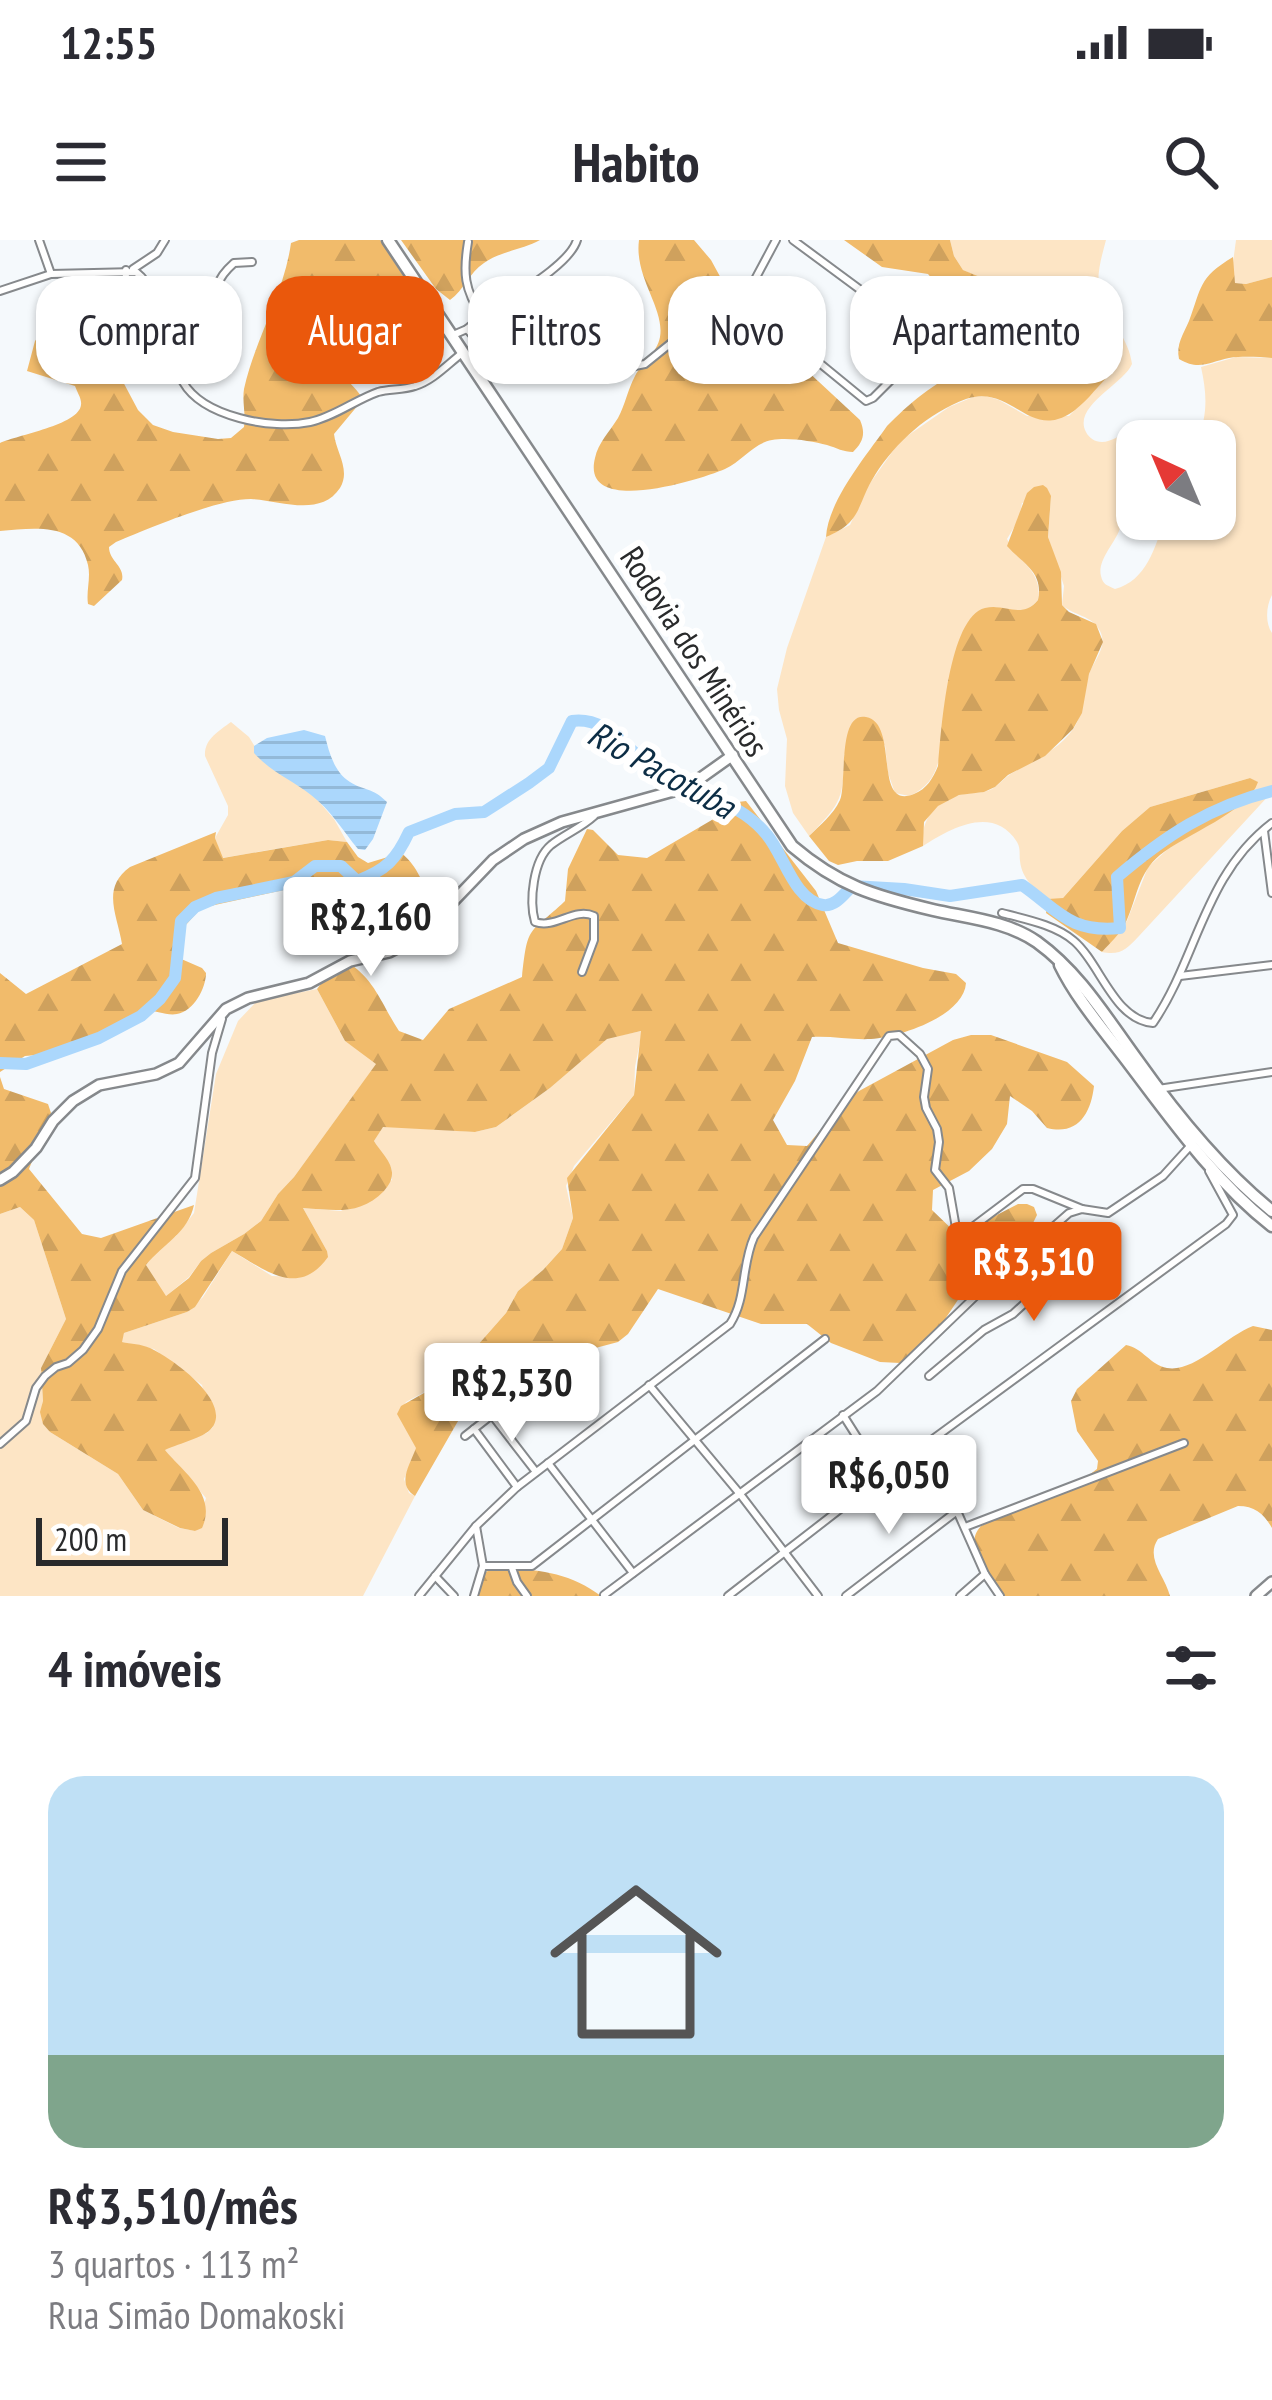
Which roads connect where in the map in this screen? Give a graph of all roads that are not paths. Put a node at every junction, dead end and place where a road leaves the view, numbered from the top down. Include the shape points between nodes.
1 (39, 240) edge
2 (165, 240) edge
3 (388, 240) edge
4 (577, 240) edge
5 (776, 240) edge
6 (794, 240) edge
7 (468, 242) edge
8 (252, 262) dead end
9 (128, 271) junction
10 (51, 274) junction
11 (128, 276) edge
12 (140, 276) edge
13 (222, 276) edge
14 (543, 276) edge
15 (757, 276) edge
16 (850, 282) edge
17 (468, 290) edge
18 (0, 291) edge
19 (467, 329) joint
20 (453, 335) junction
21 (668, 346) edge
22 (464, 352) junction
23 (826, 368) edge
24 (183, 384) edge
25 (887, 384) edge
26 (733, 755) junction
27 (596, 813) junction
28 (1272, 823) edge
29 (1264, 829) junction
30 (1272, 892) edge
31 (1001, 914) dead end
32 (1059, 962) junction
33 (1272, 965) edge
34 (582, 972) dead end
35 (1180, 976) junction
36 (226, 1009) junction
37 (1272, 1072) edge
38 (1158, 1089) junction
39 (1192, 1144) junction
40 (1203, 1157) junction
41 (0, 1180) edge
42 (1082, 1209) junction
43 (1272, 1211) edge
44 (1272, 1226) edge
45 (1028, 1249) junction
46 (825, 1339) dead end
47 (929, 1376) dead end
48 (649, 1385) junction
49 (475, 1393) dead end
50 (515, 1402) dead end
51 (493, 1414) junction
52 (843, 1415) junction
53 (474, 1429) junction
54 (465, 1436) dead end
55 (695, 1439) junction
56 (1184, 1442) dead end
57 (0, 1444) edge
58 (919, 1451) junction
59 (548, 1463) junction
60 (536, 1472) junction
61 (888, 1472) junction
62 (517, 1486) junction
63 (740, 1494) junction
64 (957, 1511) junction
65 (590, 1520) junction
66 (476, 1526) junction
67 (965, 1527) junction
68 (784, 1553) junction
69 (483, 1566) junction
70 (512, 1566) junction
71 (633, 1573) junction
72 (985, 1574) junction
73 (435, 1576) junction
74 (1272, 1582) edge
75 (604, 1595) edge
76 (419, 1596) edge
77 (454, 1596) edge
78 (474, 1596) edge
79 (527, 1596) edge
80 (728, 1596) edge
81 (818, 1596) edge
82 (846, 1596) edge
83 (960, 1596) edge
84 (1000, 1596) edge
85 (1256, 1596) edge

1 - 10 street
2 - 9 street
3 - 20 main road, Rodovia dos Minérios
4 - 14 street
5 - 15 street
6 - 16 street
7 - 17 street
8 - 13 street via 234,263
9 - 10 street
9 - 11 street
9 - 12 street
10 - 18 street
19 - 20 street
19 - 21 street via 513,367 615,370 645,364
20 - 22 main road, Rodovia dos Minérios
22 - 24 street via 421,385 381,391 313,422 251,421 201,404
22 - 26 main road, Rodovia dos Minérios
23 - 25 street via 866,401
26 - 27 street via 688,787
26 - 32 main road, Rodovia dos Minérios via 792,846 820,870 876,896 1016,931
27 - 34 street via 544,852 532,912 539,925 580,912 594,916
27 - 36 street via 524,839 493,860 414,939
28 - 29 street
29 - 30 street
29 - 35 street via 1206,908
31 - 35 street via 1075,941 1147,1024
32 - 38 main road, Rodovia dos Minérios
32 - 39 main road, Rodovia dos Minérios
33 - 35 street
36 - 41 street via 179,1063 99,1085 73,1101
36 - 57 street via 195,1178 122,1270 83,1350 45,1376 26,1421
37 - 38 street
38 - 43 main road, Rodovia dos Minérios via 1237,1183
39 - 40 main road, Rodovia dos Minérios
39 - 42 street via 1163,1176 1108,1214
40 - 44 main road, Rodovia dos Minérios
40 - 58 street via 1233,1215 1226,1224
42 - 45 street
42 - 48 street via 1023,1190 960,1233 949,1188 935,1170 928,1069 899,1035 889,1036 754,1237 730,1324
45 - 47 street via 1051,1279
45 - 52 street
46 - 55 street
48 - 55 street
48 - 59 street
49 - 51 street
50 - 51 street
51 - 53 street
51 - 60 street
52 - 61 street
52 - 63 street
53 - 54 street
53 - 62 street
55 - 63 street
55 - 65 street
56 - 67 street
58 - 61 street
58 - 64 street
59 - 60 street
59 - 65 street
60 - 62 street
61 - 68 street
62 - 66 street
63 - 68 street
63 - 71 street
64 - 67 street
64 - 82 street
65 - 70 street via 532,1566
65 - 71 street
66 - 69 street
66 - 73 street
67 - 72 street
68 - 80 street
68 - 81 street
69 - 70 street
69 - 78 street
70 - 79 street
71 - 75 street
72 - 83 street
72 - 84 street
73 - 76 street
73 - 77 street
74 - 85 street

